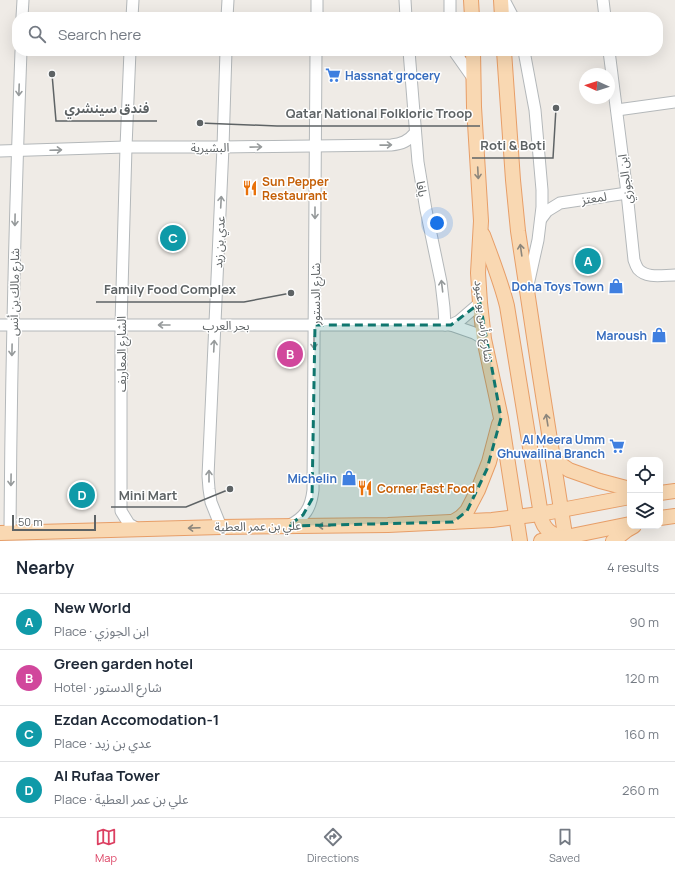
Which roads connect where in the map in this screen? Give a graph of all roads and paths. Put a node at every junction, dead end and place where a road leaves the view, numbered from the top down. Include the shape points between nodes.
1 (23, 0) edge
2 (133, 0) edge
3 (228, 0) edge
4 (317, 0) edge
5 (405, 0) edge
6 (450, 0) edge
7 (471, 0) edge
8 (501, 0) edge
9 (504, 0) edge
10 (603, 0) edge
11 (22, 12) edge
12 (132, 12) edge
13 (227, 12) edge
14 (316, 12) edge
15 (406, 12) edge
16 (450, 12) edge
17 (472, 12) edge
18 (502, 12) edge
19 (510, 12) edge
20 (604, 12) edge
21 (21, 56) edge
22 (130, 56) edge
23 (226, 56) edge
24 (316, 56) edge
25 (409, 56) edge
26 (458, 56) edge
27 (473, 56) edge
28 (504, 56) edge
29 (525, 56) edge
30 (610, 56) edge
31 (473, 78) junction
32 (675, 102) edge
33 (617, 110) junction
34 (415, 133) junction
35 (316, 146) junction
36 (126, 147) junction
37 (223, 147) junction
38 (0, 151) edge
39 (17, 151) junction
40 (542, 190) junction
41 (627, 193) junction
42 (560, 203) junction
43 (540, 218) junction
44 (481, 231) junction
45 (675, 275) edge
46 (527, 292) junction
47 (480, 303) junction
48 (0, 325) edge
49 (13, 325) junction
50 (121, 325) junction
51 (216, 325) junction
52 (315, 325) junction
53 (448, 325) junction
54 (484, 339) junction
55 (501, 418) junction
56 (553, 458) junction
57 (627, 488) edge
58 (675, 492) edge
59 (663, 493) edge
60 (627, 498) edge
61 (561, 510) junction
62 (540, 514) junction
63 (675, 516) edge
64 (516, 517) junction
65 (663, 518) edge
66 (453, 522) junction
67 (627, 525) edge
68 (288, 526) junction
69 (221, 527) junction
70 (138, 529) junction
71 (629, 529) edge
72 (8, 536) edge
73 (566, 539) edge
74 (520, 541) edge
75 (543, 541) edge
76 (613, 541) edge

1 - 11 street
2 - 12 street
3 - 13 street
4 - 14 street
5 - 15 street
6 - 16 street
7 - 17 main road
8 - 18 main road
9 - 19 street
10 - 20 street
21 -> 39 street, شارع مالك بن أنس
22 - 36 street, الشارع المعاريف
23 - 37 street, عدي بن زيد
24 - 35 street, شارع الدستور
25 - 34 street, يافا
26 - 31 street
27 - 31 main road, شارع رأس بو عبود
46 -> 28 main road via 513,180
29 - 40 street via 535,110
30 - 33 street, ابن الجوزي
31 -> 44 main road, شارع رأس بو عبود
32 - 33 street
33 - 41 street, ابن الجوزي
35 -> 34 street, البشيرية via 398,145 411,139
53 -> 34 street, يافا via 423,195
37 -> 35 street, البشيرية
35 -> 52 street, شارع الدستور
36 - 37 street, البشيرية
39 -> 36 street, البشيرية
36 - 50 street, الشارع المعاريف
51 -> 37 street, عدي بن زيد
38 - 39 street, البشيرية
39 -> 49 street, شارع مالك بن أنس
40 - 42 street
40 - 43 street
41 - 42 street, لمعتز
41 - 45 street, ابن الجوزي via 634,260 638,268 652,276
42 - 43 street, لمعتز
43 - 46 street
44 - 47 main road, شارع رأس بو عبود via 478,273
44 - 62 main road via 499,278 506,306
56 -> 46 main road
47 - 53 street via 459,321
47 - 54 main road, شارع رأس بو عبود
48 - 49 street, بحر العرب
49 - 50 street, بحر العرب
49 -> 72 street, شارع مالك بن أنس
51 -> 50 street, بحر العرب
50 - 70 street, الشارع المعاريف via 121,511 129,524
51 - 52 street, بحر العرب
69 -> 51 street, عدي بن زيد via 211,502 208,476
52 - 53 street, بحر العرب
52 -> 68 street, شارع الدستور via 314,490 304,516
53 - 54 street, بحر العرب
54 - 55 main road, شارع رأس بو عبود
55 - 64 main road, شارع رأس بو عبود
55 - 66 main road via 478,490 467,511
56 - 57 main road via 569,470
56 - 61 main road
58 - 59 main road
60 - 61 main road, علي بن عمر العطية
61 - 62 main road, علي بن عمر العطية
61 - 73 main road
62 - 64 main road, علي بن عمر العطية
62 - 73 main road via 546,529
63 - 65 main road
64 - 66 main road, علي بن عمر العطية
64 - 74 main road, شارع رأس بو عبود
64 - 75 main road via 534,523 540,529
66 -> 68 main road, علي بن عمر العطية
67 - 73 main road
68 - 69 main road, علي بن عمر العطية
69 -> 70 main road, علي بن عمر العطية
70 - 72 main road, علي بن عمر العطية via 45,532
71 - 76 main road
73 - 75 main road

